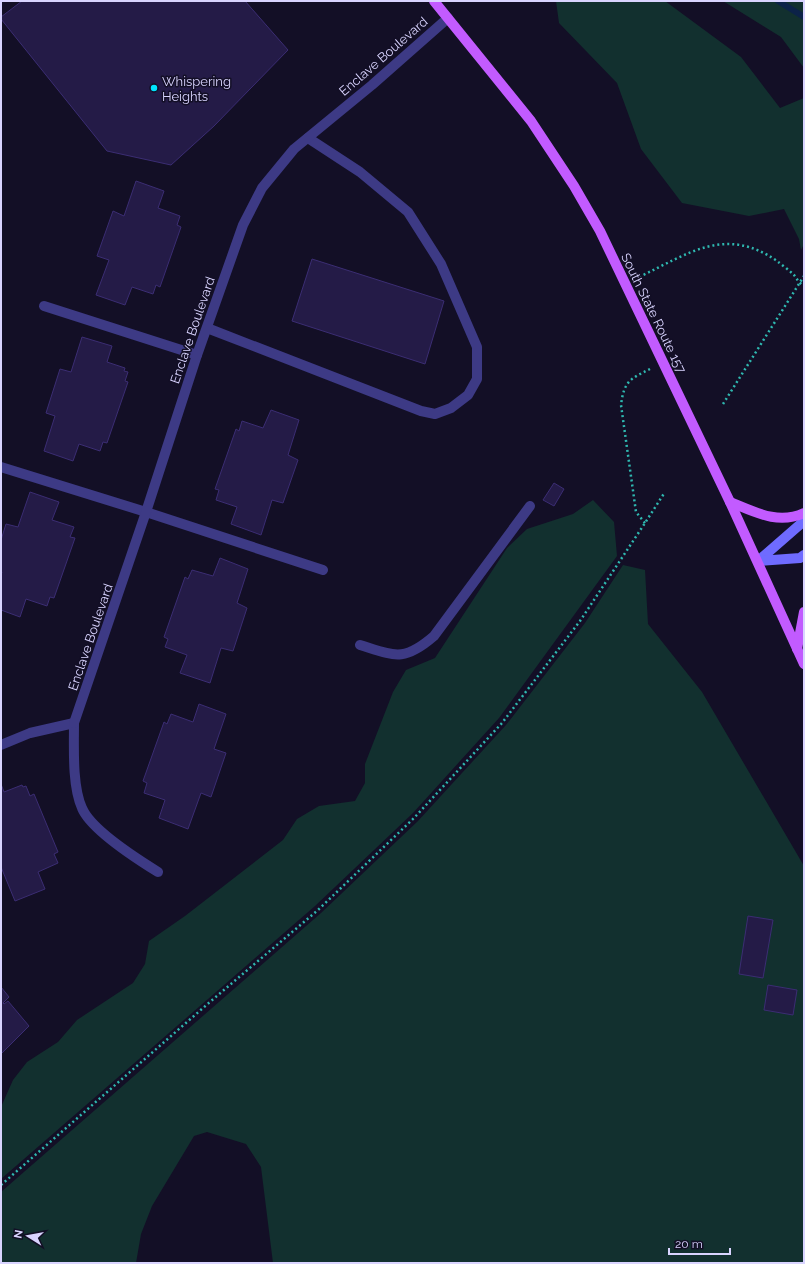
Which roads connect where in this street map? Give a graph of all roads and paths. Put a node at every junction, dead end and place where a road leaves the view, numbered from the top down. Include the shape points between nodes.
1 (434, 1) edge
2 (448, 18) junction
3 (308, 138) junction
4 (804, 276) edge
5 (626, 284) junction
6 (800, 284) junction
7 (804, 286) edge
8 (44, 306) dead end
9 (207, 328) junction
10 (197, 355) junction
11 (664, 362) junction
12 (723, 404) dead end
13 (1, 467) edge
14 (664, 492) dead end
15 (730, 502) junction
16 (530, 506) dead end
17 (146, 512) junction
18 (804, 513) edge
19 (804, 521) edge
20 (645, 523) junction
21 (804, 555) edge
22 (758, 562) junction
23 (323, 570) dead end
24 (804, 612) edge
25 (360, 645) dead end
26 (797, 650) junction
27 (804, 664) edge
28 (74, 723) junction
29 (1, 745) edge
30 (158, 872) dead end
31 (1, 1185) edge

1 - 2 main road, South State Route 157
2 - 3 street, Enclave Boulevard
2 - 5 main road, South State Route 157 via 536,127 600,231
3 - 9 street, Enclave Boulevard via 294,149 262,188 243,225
3 - 9 street via 360,172 408,212 441,264 477,347 477,379 468,395 451,408 435,414 421,411
4 - 6 path
5 - 6 path via 702,248 732,244 762,253 776,261 793,274
5 - 11 main road, South State Route 157
6 - 7 path
6 - 12 path
8 - 10 street
9 - 10 street, Enclave Boulevard
10 - 17 street, Enclave Boulevard
11 - 15 main road, South State Route 157
11 - 20 path via 631,379 625,386 620,405 636,512
13 - 17 street
14 - 20 path
15 - 18 main road via 760,515 784,519
15 - 22 main road, South State Route 157
16 - 25 street via 434,636 421,648 406,654 391,654
17 - 23 street
17 - 28 street, Enclave Boulevard
19 - 22 street
20 - 31 path via 580,621 502,723 414,818 318,910
21 - 22 street via 800,558
22 - 26 main road, South State Route 157
24 - 26 main road
26 - 27 main road, South State Route 157
28 - 29 street via 30,733
28 - 30 street, Enclave Boulevard via 74,766 82,808 90,821 132,856

